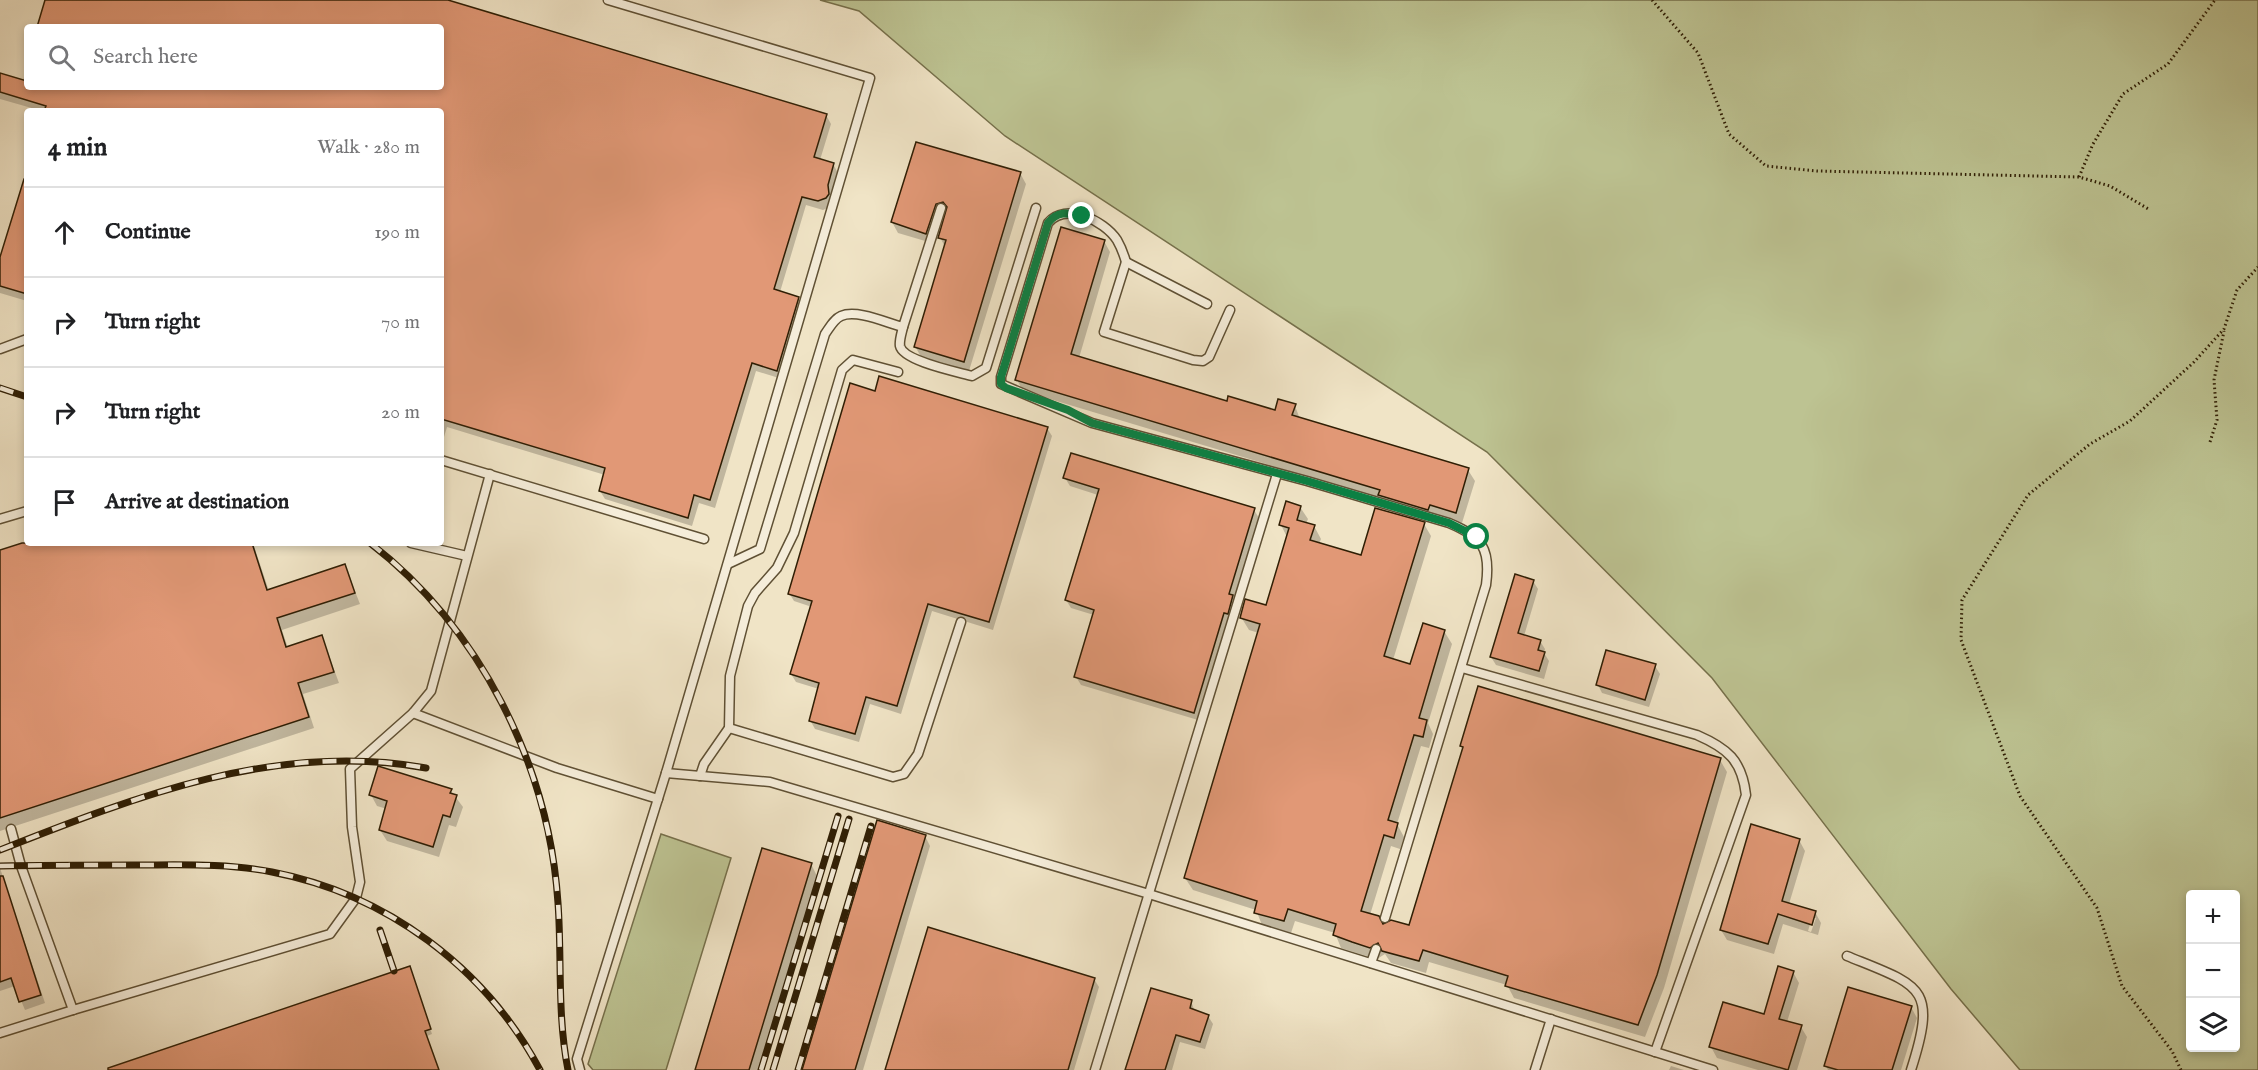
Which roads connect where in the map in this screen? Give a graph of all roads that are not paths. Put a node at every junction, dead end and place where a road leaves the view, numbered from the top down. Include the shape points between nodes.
1 (608, 0) edge
2 (941, 208) dead end
3 (1036, 208) dead end
4 (1126, 262) junction
5 (1207, 304) dead end
6 (1230, 310) dead end
7 (903, 327) junction
8 (24, 340) edge
9 (0, 349) edge
10 (898, 372) dead end
11 (444, 461) edge
12 (490, 474) junction
13 (1277, 474) junction
14 (24, 512) edge
15 (0, 519) edge
16 (704, 539) dead end
17 (424, 546) edge
18 (467, 556) junction
19 (728, 564) junction
20 (961, 622) dead end
21 (1462, 668) junction
22 (413, 713) junction
23 (729, 728) junction
24 (666, 773) junction
25 (700, 776) junction
26 (658, 799) junction
27 (11, 829) dead end
28 (1149, 894) junction
29 (1385, 918) dead end
30 (1376, 950) dead end
31 (1847, 956) dead end
32 (1371, 963) junction
33 (74, 1010) junction
34 (1551, 1018) junction
35 (0, 1033) edge
36 (1655, 1052) junction
37 (580, 1070) edge
38 (1095, 1070) edge
39 (1535, 1070) edge
40 (1713, 1070) edge
41 (1911, 1070) edge

1 - 19 lane via 870,78
2 - 7 lane
3 - 7 lane via 986,368 972,376 911,358 900,345
4 - 5 lane
4 - 6 lane via 1104,332 1203,361 1209,357
4 - 13 lane via 1117,240 1104,227 1082,216 1065,212 1054,215 1048,223 1001,384 1092,423
7 - 19 lane via 854,314 835,320 825,334 760,549
8 - 9 lane
10 - 23 lane via 853,360 842,370 794,534 777,568 748,606 730,676
11 - 12 lane
12 - 16 lane
12 - 18 lane
13 - 21 lane via 1449,523 1477,537 1488,571
13 - 28 lane
14 - 15 lane
17 - 18 lane
18 - 22 lane via 431,692
19 - 24 lane
20 - 23 lane via 918,754 904,774 892,777
21 - 29 lane
21 - 36 lane via 1697,735 1721,745 1739,767 1746,795
22 - 26 lane via 557,768
22 - 33 lane via 350,769 352,827 360,882 356,898 330,934
23 - 25 lane
24 - 25 lane
24 - 26 lane
25 - 28 lane via 770,783
26 - 37 lane via 577,1059
27 - 33 lane
28 - 32 lane
28 - 38 lane
30 - 32 lane
31 - 41 lane via 1900,977 1922,1001 1923,1032
32 - 34 lane
33 - 35 lane
34 - 36 lane
34 - 39 lane
36 - 40 lane

